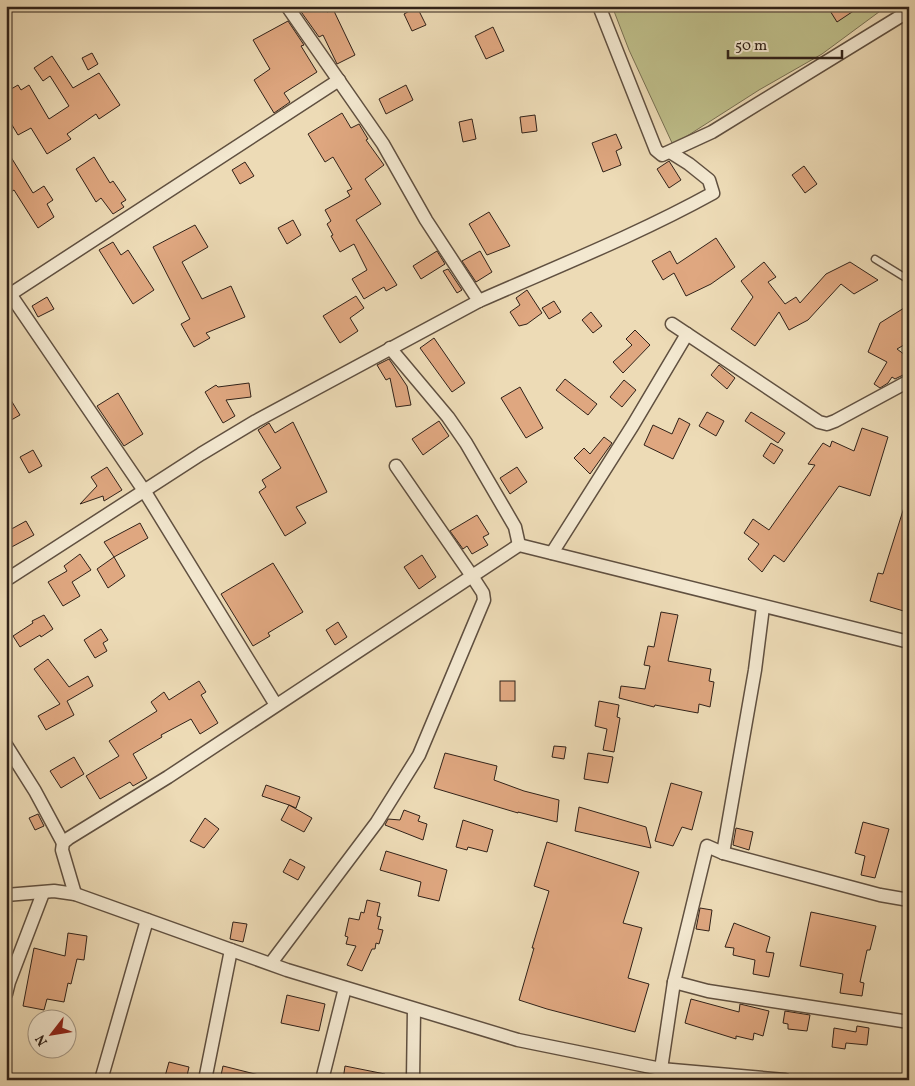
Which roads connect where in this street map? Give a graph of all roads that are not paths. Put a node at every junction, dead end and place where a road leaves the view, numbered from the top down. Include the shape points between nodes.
1 (287, 6) edge
2 (599, 6) edge
3 (909, 11) edge
4 (339, 80) junction
5 (670, 152) junction
6 (874, 259) dead end
7 (909, 280) edge
8 (8, 296) edge
9 (478, 300) junction
10 (672, 324) dead end
11 (687, 334) junction
12 (390, 348) junction
13 (909, 381) edge
14 (396, 466) dead end
15 (145, 492) junction
16 (519, 545) junction
17 (552, 553) junction
18 (472, 576) junction
19 (6, 580) edge
20 (763, 607) junction
21 (909, 642) edge
22 (276, 706) junction
23 (6, 745) edge
24 (63, 843) junction
25 (723, 853) junction
26 (43, 893) junction
27 (75, 894) junction
28 (6, 895) edge
29 (909, 900) edge
30 (147, 920) junction
31 (231, 950) junction
32 (271, 964) junction
33 (674, 982) junction
34 (345, 988) junction
35 (6, 994) edge
36 (414, 1010) junction
37 (909, 1022) edge
38 (661, 1069) junction
39 (747, 1078) edge
40 (102, 1080) edge
41 (205, 1080) edge
42 (322, 1080) edge
43 (413, 1080) edge
44 (785, 1080) edge

1 - 4 street
2 - 5 street via 656,150 662,155
3 - 5 street via 712,132
4 - 8 street
4 - 9 street via 383,144 426,220
5 - 9 street via 709,180 712,193 634,232
6 - 7 lane
8 - 15 street
9 - 12 street
10 - 11 street
11 - 13 street via 819,422 827,424
11 - 17 street
12 - 15 street via 256,421
12 - 16 street via 466,443 515,527
14 - 18 street
15 - 19 street
15 - 22 street
16 - 17 street
16 - 18 street
17 - 20 street
18 - 22 street
18 - 32 street via 484,593 484,600 418,755 378,822
20 - 21 street
20 - 25 street via 756,670
22 - 24 street
23 - 24 street
24 - 27 street via 62,850
25 - 29 street
25 - 33 street via 707,846
26 - 27 street
26 - 28 street
26 - 35 street
27 - 30 street
30 - 31 street
30 - 40 street
31 - 32 street
31 - 41 street
32 - 34 street
33 - 37 street via 708,991
33 - 38 street
34 - 36 street
34 - 42 street
36 - 38 street via 518,1040
36 - 43 street
38 - 39 street
39 - 44 street

